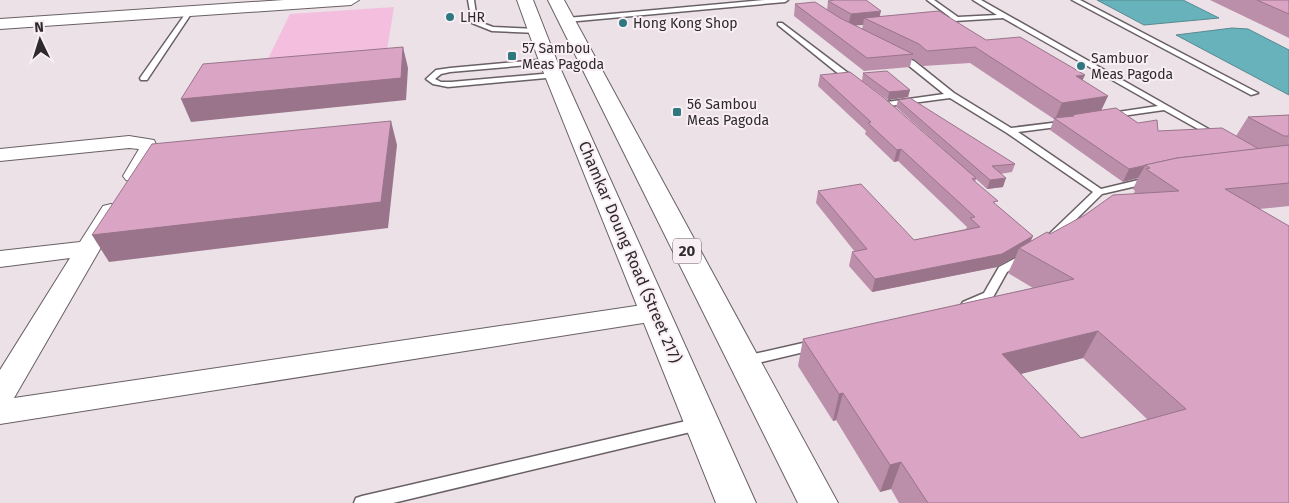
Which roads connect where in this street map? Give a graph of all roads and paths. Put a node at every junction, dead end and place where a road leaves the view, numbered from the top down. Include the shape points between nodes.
1 (351, 0) edge
2 (471, 0) edge
3 (525, 0) edge
4 (785, 0) edge
5 (930, 0) edge
6 (976, 0) edge
7 (1075, 0) edge
8 (562, 10) edge
9 (190, 11) junction
10 (1005, 16) junction
11 (957, 19) junction
12 (928, 21) edge
13 (0, 24) edge
14 (780, 24) dead end
15 (538, 31) junction
16 (890, 53) edge
17 (551, 68) junction
18 (144, 78) dead end
19 (862, 88) edge
20 (1254, 93) dead end
21 (869, 94) edge
22 (951, 95) junction
23 (1166, 107) junction
24 (1097, 118) edge
25 (1078, 121) edge
26 (1010, 131) junction
27 (1225, 140) edge
28 (0, 155) edge
29 (1164, 177) edge
30 (1099, 192) junction
31 (86, 249) junction
32 (0, 260) edge
33 (956, 309) edge
34 (656, 312) junction
35 (828, 342) edge
36 (745, 361) junction
37 (0, 395) edge
38 (0, 412) edge
39 (703, 423) junction
40 (362, 503) edge
41 (736, 503) edge
42 (818, 503) edge

1 - 9 main road
2 - 15 lane via 474,22 492,29
3 - 15 main road, Chamkar Doung Road (Street 217)
4 - 8 lane
5 - 11 lane
6 - 10 lane
7 - 20 lane
8 - 36 main road, 20
9 - 13 main road
9 - 18 lane
10 - 11 lane
10 - 23 lane
11 - 12 lane
14 - 19 lane
15 - 17 main road, Chamkar Doung Road (Street 217)
16 - 22 lane via 911,63
17 - 17 lane via 450,70 438,72 430,79 449,85
17 - 34 main road, Chamkar Doung Road (Street 217)
21 - 22 lane via 888,108
22 - 26 lane
23 - 24 lane
23 - 27 lane
25 - 26 lane
26 - 30 lane
28 - 31 street via 129,142 148,144 149,151
29 - 30 lane
30 - 33 lane via 1043,247 1035,246 1003,270 988,296
31 - 32 street
31 - 37 street
34 - 38 street
34 - 39 main road, Chamkar Doung Road (Street 217)
35 - 36 lane
36 - 42 main road, 20
39 - 40 lane
39 - 41 main road, Chamkar Doung Road (Street 217)

